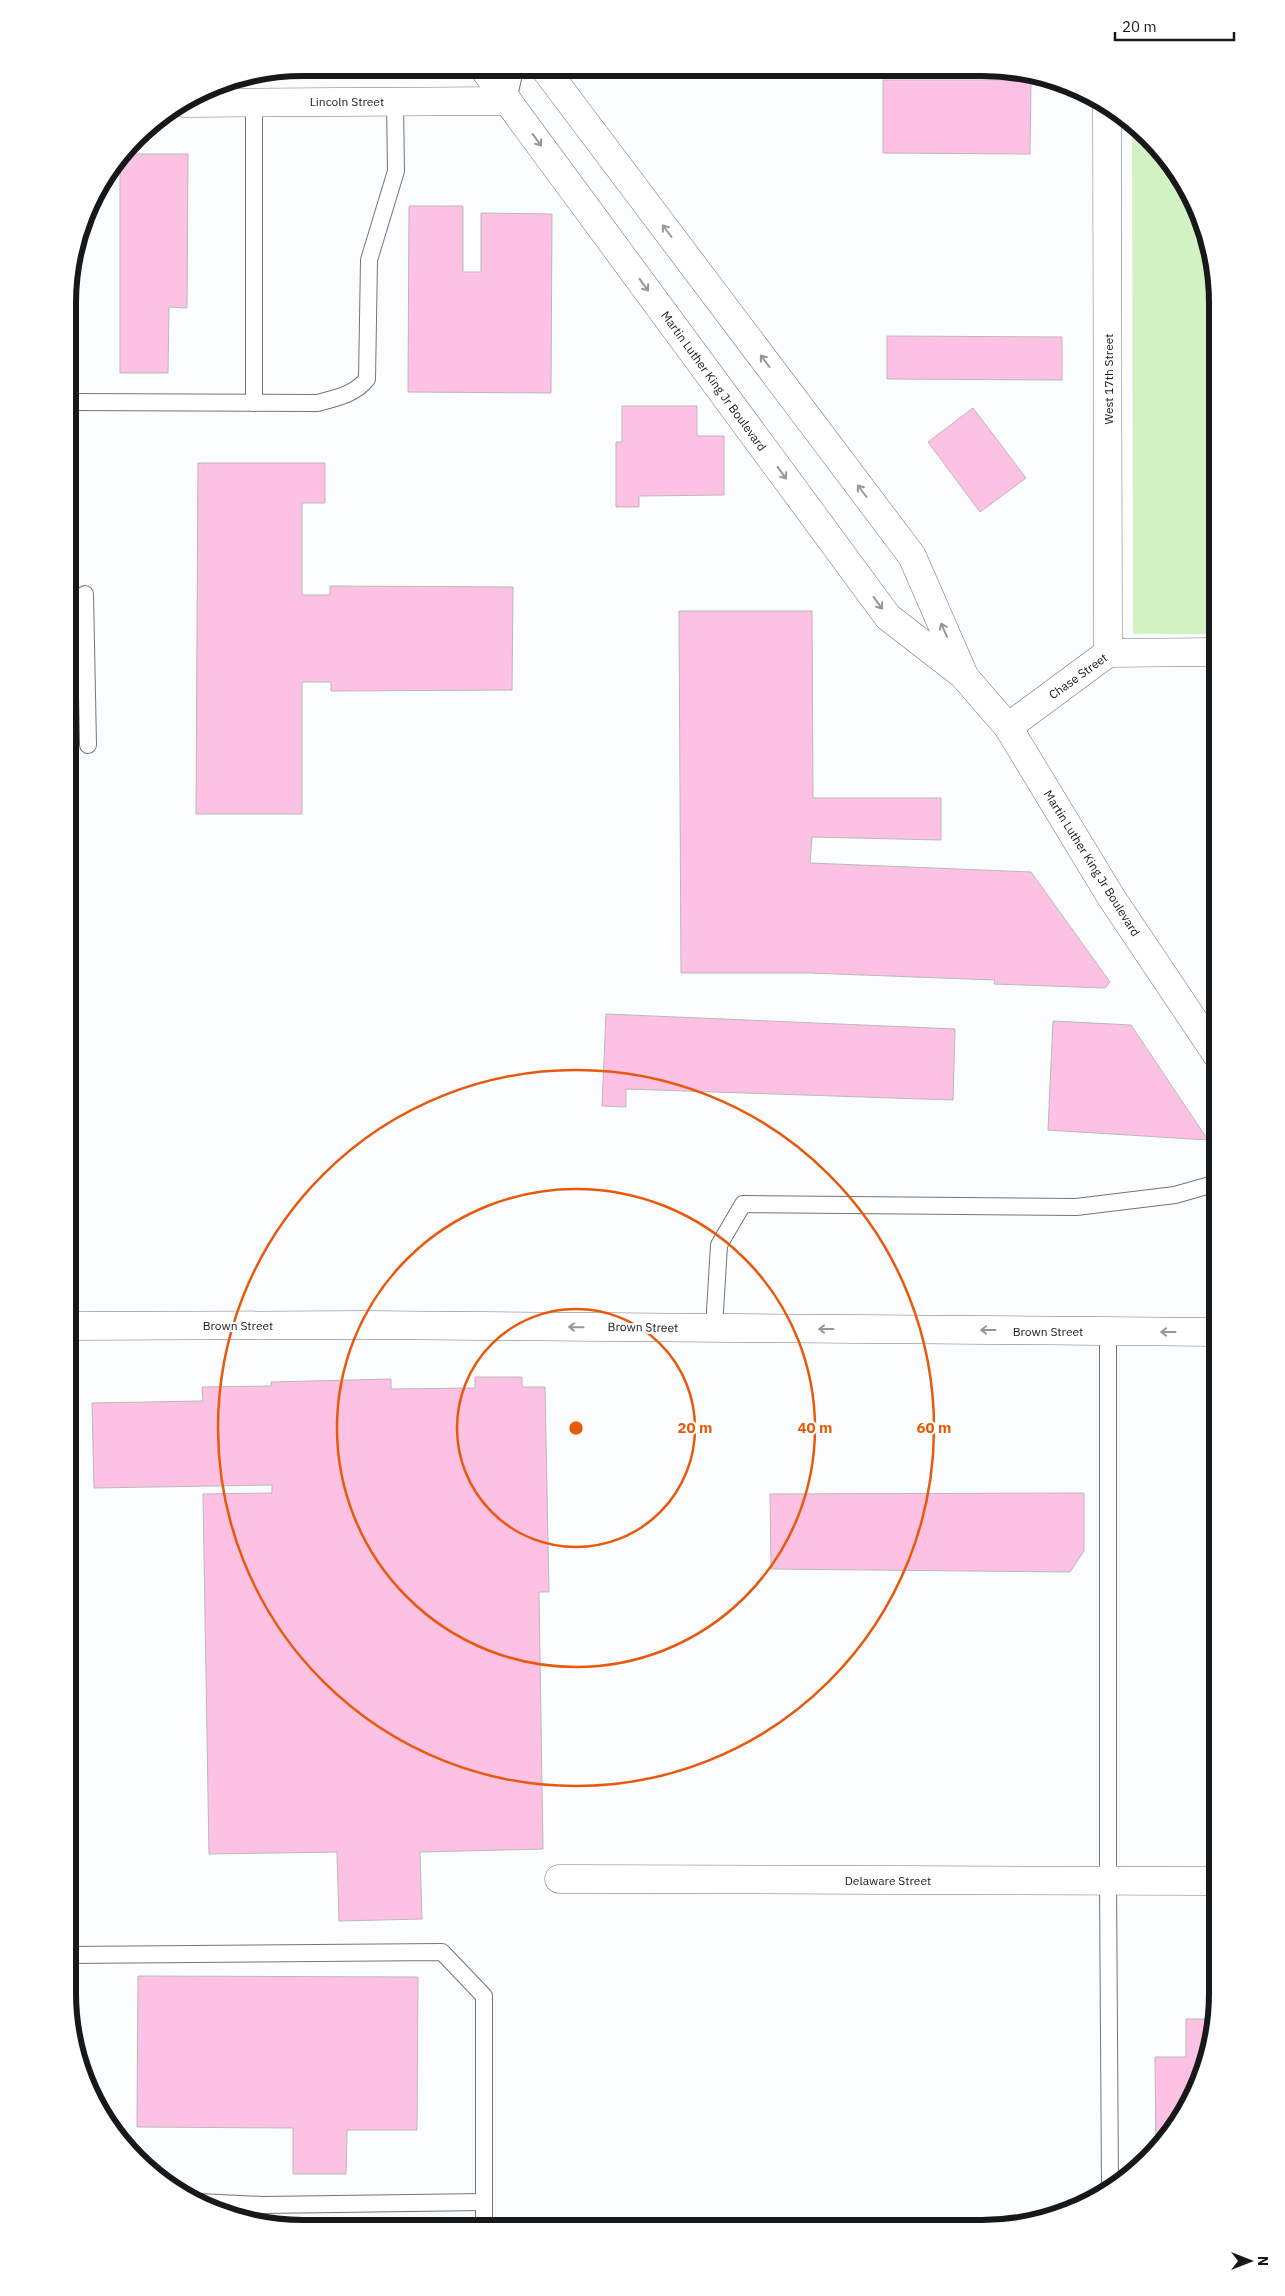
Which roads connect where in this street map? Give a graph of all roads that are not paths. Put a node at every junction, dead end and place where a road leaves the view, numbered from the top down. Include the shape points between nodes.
1 (489, 76) edge
2 (513, 76) edge
3 (551, 76) edge
4 (395, 101) junction
5 (508, 101) junction
6 (254, 102) junction
7 (197, 103) edge
8 (1107, 113) edge
9 (76, 402) edge
10 (254, 403) junction
11 (85, 594) dead end
12 (1209, 652) edge
13 (1108, 653) junction
14 (963, 674) junction
15 (76, 688) edge
16 (86, 688) junction
17 (1008, 728) junction
18 (88, 745) dead end
19 (1209, 1043) edge
20 (1209, 1185) edge
21 (76, 1326) edge
22 (714, 1328) junction
23 (1108, 1331) junction
24 (1209, 1332) edge
25 (559, 1879) dead end
26 (1108, 1881) junction
27 (1209, 1881) edge
28 (76, 1956) edge
29 (1110, 2181) edge
30 (484, 2202) junction
31 (216, 2203) edge
32 (484, 2220) edge

1 - 5 street, Martin Luther King Jr Boulevard
2 - 5 lane
14 -> 3 street, Martin Luther King Jr Boulevard via 912,556
4 - 5 street, Lincoln Street
4 - 6 street, Lincoln Street
4 - 10 lane via 396,171 369,260 367,379 359,388 317,404
5 -> 14 street, Martin Luther King Jr Boulevard via 888,617
6 - 7 street, Lincoln Street
6 - 10 lane
8 - 13 street, West 17th Street
9 - 10 lane
11 - 16 lane
12 - 13 street, Chase Street
13 - 17 street, Chase Street
14 - 17 street, Martin Luther King Jr Boulevard
15 - 16 lane
16 - 18 lane
17 - 19 street, Martin Luther King Jr Boulevard via 1111,897
20 - 22 lane via 1175,1195 1076,1207 743,1204 719,1245
22 -> 21 street, Brown Street
23 -> 22 street, Brown Street
24 -> 23 street, Brown Street
23 - 26 lane
25 - 26 street, Delaware Street
26 - 27 street, Delaware Street
26 - 29 lane
28 - 30 lane via 442,1952 484,1996
30 - 31 lane
30 - 32 lane

